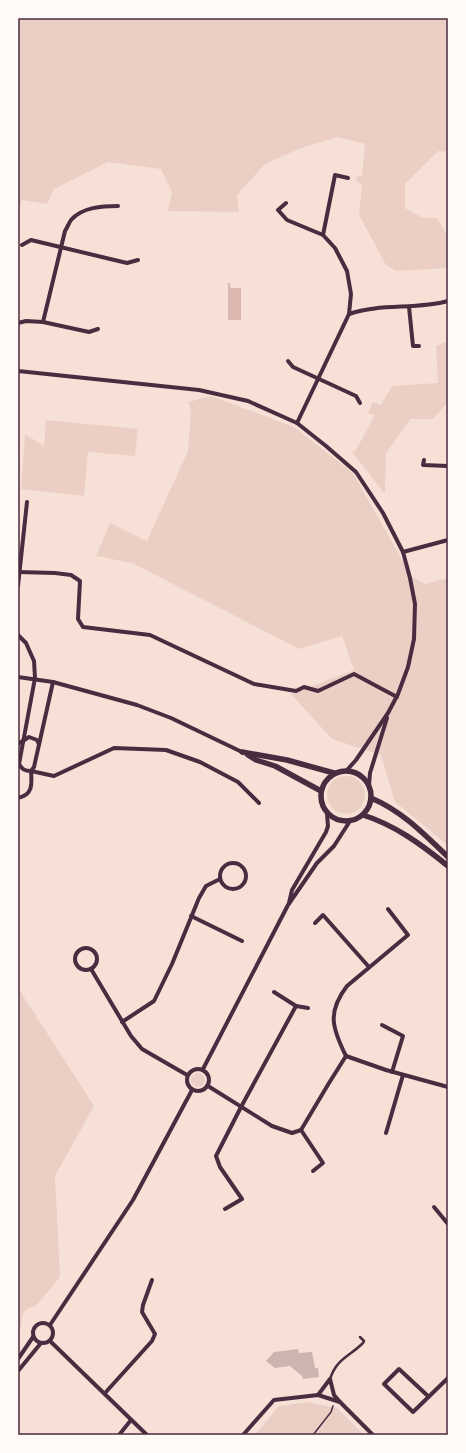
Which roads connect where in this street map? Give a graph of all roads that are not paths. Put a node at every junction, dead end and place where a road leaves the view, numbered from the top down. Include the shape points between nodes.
1 (348, 178) dead end
2 (286, 203) dead end
3 (118, 206) dead end
4 (322, 235) junction
5 (22, 245) dead end
6 (61, 247) junction
7 (138, 260) dead end
8 (448, 301) edge
9 (409, 307) junction
10 (349, 314) junction
11 (43, 322) junction
12 (18, 323) edge
13 (98, 329) dead end
14 (419, 346) dead end
15 (288, 361) dead end
16 (18, 371) edge
17 (318, 378) junction
18 (360, 403) dead end
19 (297, 423) junction
20 (424, 460) dead end
21 (448, 466) edge
22 (27, 502) dead end
23 (448, 540) edge
24 (403, 552) junction
25 (18, 572) edge
26 (18, 586) edge
27 (18, 635) edge
28 (18, 677) edge
29 (35, 678) junction
30 (53, 682) junction
31 (397, 697) junction
32 (388, 713) junction
33 (23, 741) junction
34 (18, 744) edge
35 (40, 744) junction
36 (242, 752) junction
37 (19, 769) edge
38 (347, 770) junction
39 (30, 771) junction
40 (334, 773) junction
41 (369, 785) junction
42 (321, 791) junction
43 (18, 798) edge
44 (371, 798) junction
45 (259, 803) dead end
46 (327, 814) junction
47 (363, 815) junction
48 (350, 821) junction
49 (448, 857) edge
50 (448, 866) edge
51 (220, 879) junction
52 (288, 905) junction
53 (388, 909) dead end
54 (191, 916) junction
55 (315, 923) dead end
56 (242, 940) dead end
57 (369, 967) junction
58 (91, 969) junction
59 (274, 992) dead end
60 (296, 1006) junction
61 (308, 1008) dead end
62 (122, 1022) junction
63 (382, 1025) dead end
64 (346, 1056) junction
65 (203, 1069) junction
66 (392, 1072) junction
67 (187, 1075) junction
68 (403, 1075) junction
69 (208, 1086) junction
70 (448, 1087) edge
71 (192, 1090) junction
72 (241, 1107) junction
73 (301, 1130) junction
74 (386, 1133) dead end
75 (313, 1171) dead end
76 (434, 1207) dead end
77 (225, 1210) dead end
78 (448, 1224) edge
79 (152, 1280) dead end
80 (50, 1325) junction
81 (33, 1337) junction
82 (360, 1337) dead end
83 (50, 1340) junction
84 (41, 1343) junction
85 (18, 1359) edge
86 (18, 1371) edge
87 (448, 1378) edge
88 (330, 1379) junction
89 (105, 1394) junction
90 (318, 1395) junction
91 (429, 1397) junction
92 (340, 1402) junction
93 (131, 1420) junction
94 (119, 1435) edge
95 (147, 1435) edge
96 (243, 1435) edge
97 (374, 1435) edge

1 - 4 street via 335,175
2 - 4 street via 278,210 287,220
3 - 6 street via 100,206 83,212 72,220 65,231
4 - 10 street via 335,248 347,271 351,294
5 - 6 street via 31,240
6 - 7 street via 127,262
6 - 11 street
8 - 9 street
9 - 10 street via 361,310
9 - 14 street via 413,346
10 - 17 street
11 - 12 street
11 - 13 street via 89,332
15 - 17 street via 294,367
16 - 19 street via 207,391 248,401
17 - 18 street via 356,396
17 - 19 street
19 - 24 street via 356,472 383,513
20 - 21 street via 423,465
22 - 25 street
23 - 24 street
24 - 31 street via 415,604 414,639 408,667
25 - 26 street
25 - 31 street via 72,575 80,581 78,619 83,627 150,635 254,684 296,690 304,687 318,692 354,674
27 - 29 street via 26,643 34,661
28 - 29 street
29 - 30 street
29 - 33 street
30 - 35 street
30 - 36 street via 137,705 171,718
31 - 32 street
32 - 38 street
32 - 41 street via 370,773
33 - 34 street
33 - 35 street via 32,737
33 - 37 street
35 - 39 street via 34,767
36 - 40 street via 287,760
36 - 42 street via 275,766
37 - 39 street
38 - 40 street
38 - 41 street via 360,775
39 - 43 street via 29,793
39 - 45 street via 54,776 114,748 166,750 200,762 238,782
40 - 42 street via 323,784
41 - 44 street
42 - 46 street via 321,803
44 - 47 street
44 - 49 street via 405,818
46 - 48 street via 338,820
46 - 52 street via 326,832 292,890
47 - 48 street
47 - 50 street via 395,828
48 - 52 street
51 - 51 street via 221,870 231,863 240,865 245,872 245,880 236,888 225,886
51 - 54 street via 206,886
52 - 65 street
53 - 57 street via 408,935
54 - 56 street
54 - 62 street via 154,1000
55 - 57 street via 324,915
57 - 64 street via 347,986 335,1006 333,1020
58 - 58 street via 81,969 77,965 76,955 80,950 87,949 96,954 97,961
58 - 62 street
59 - 60 street
60 - 61 street
60 - 72 street
62 - 67 street via 142,1049
63 - 66 street via 403,1036
64 - 66 street
64 - 73 street
65 - 67 street via 192,1070
65 - 69 street via 209,1076
66 - 68 street
67 - 71 street via 188,1085
68 - 70 street
68 - 74 street
69 - 71 street via 199,1091
69 - 72 street
71 - 80 street via 133,1200
72 - 73 street via 272,1126 292,1133
72 - 77 street via 216,1156 220,1167 242,1199
73 - 75 street via 323,1163
76 - 78 street
79 - 89 street via 142,1312 155,1334 152,1341
80 - 81 street via 36,1325
80 - 83 street via 53,1334
81 - 84 street
81 - 85 street
82 - 88 lane via 363,1343 334,1368
83 - 84 street
83 - 89 street
84 - 86 street
87 - 91 street
88 - 90 street
88 - 92 street via 334,1395
89 - 93 street
90 - 92 street
90 - 96 street via 274,1400
91 - 91 street via 413,1412 384,1384 399,1369
92 - 97 street
93 - 94 street
93 - 95 street

